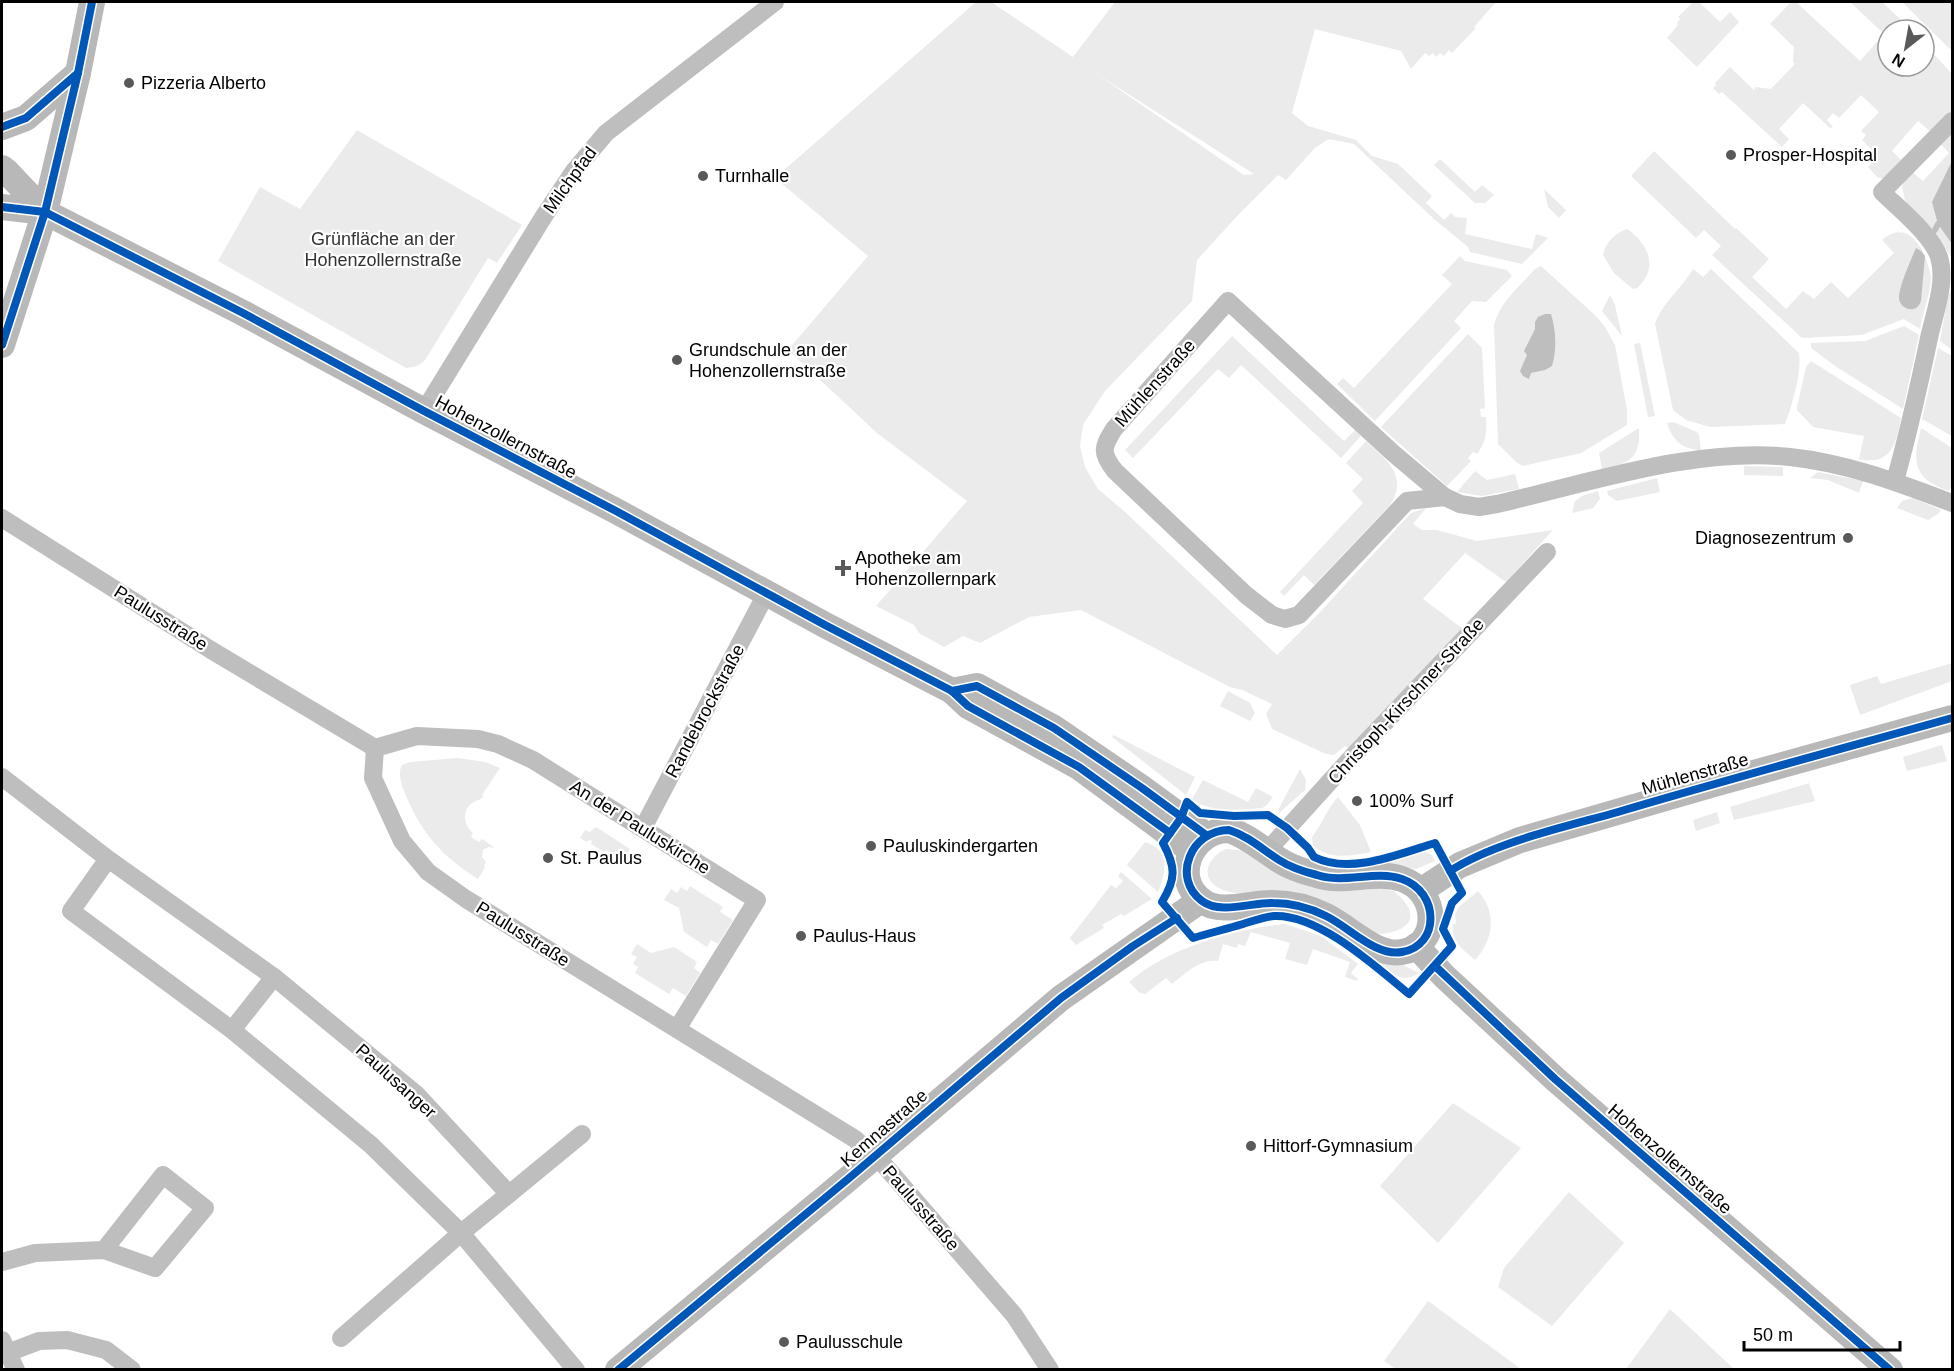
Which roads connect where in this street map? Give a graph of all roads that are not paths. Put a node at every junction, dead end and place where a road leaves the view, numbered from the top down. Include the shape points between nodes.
1 (92, 2) edge
2 (775, 2) edge
3 (78, 74) junction
4 (1953, 121) edge
5 (2, 127) edge
6 (2, 168) edge
7 (2, 207) edge
8 (45, 212) junction
9 (2, 345) edge
10 (424, 411) junction
11 (1894, 481) junction
12 (1445, 497) junction
13 (1953, 503) edge
14 (2, 518) edge
15 (1547, 552) dead end
16 (766, 594) junction
17 (1953, 718) edge
18 (375, 748) junction
19 (2, 777) edge
20 (643, 828) junction
21 (1199, 843) junction
22 (1267, 851) junction
23 (108, 860) junction
24 (1422, 890) junction
25 (1201, 900) junction
26 (1416, 946) junction
27 (274, 977) junction
28 (677, 1029) junction
29 (232, 1030) junction
30 (582, 1134) dead end
31 (874, 1156) junction
32 (508, 1194) junction
33 (461, 1233) junction
34 (104, 1250) junction
35 (2, 1262) edge
36 (341, 1338) dead end
37 (4, 1349) edge
38 (16, 1370) edge
39 (132, 1370) edge
40 (576, 1370) edge
41 (618, 1370) edge
42 (1050, 1370) edge
43 (1890, 1370) edge

1 - 3 main road
2 - 10 street, Milchpfad via 599,140 544,216
3 - 5 main road via 26,118
3 - 8 main road
4 - 11 street via 1881,192 1931,242 1942,270 1912,419
6 - 8 main road
7 - 8 main road
8 - 9 main road
8 - 10 main road, Hohenzollernstraße
10 - 16 main road, Hohenzollernstraße
11 - 12 street, Mühlenstraße via 1824,462 1737,457 1669,464 1479,507
11 - 13 street, Mühlenstraße
12 - 12 street, Mühlenstraße via 1228,301 1104,445 1106,459 1115,471 1246,595 1272,615 1285,619 1299,615 1407,501
14 - 18 street, Paulusstraße
15 - 22 street, Christoph-Kirschner-Straße
16 - 20 street, Randebrockstraße
16 - 21 main road, Hohenzollernstraße via 952,691 977,686 1054,728 1142,788
17 - 24 main road, Mühlenstraße via 1521,840 1460,865
18 - 20 street, An der Pauluskirche via 417,736 478,739 498,744 533,760
18 - 28 street, Paulusstraße via 373,778 402,841 428,873
19 - 23 street, Paulusanger
20 - 28 street, An der Pauluskirche via 757,900
21 - 22 main road via 1212,832 1229,830 1243,834
21 - 25 main road via 1188,859 1187,876
22 - 24 main road via 1280,861 1317,876 1343,880 1391,876
23 - 27 street, Paulusanger
23 - 29 street via 71,911
24 - 26 main road via 1431,911 1430,923
25 - 26 main road via 1220,906 1288,904 1325,915 1383,950 1394,953
25 - 31 main road, Kemnastraße via 1061,998
26 - 43 main road, Hohenzollernstraße via 1555,1079
27 - 29 street
27 - 32 street, Paulusanger via 416,1095
28 - 31 street, Paulusstraße via 855,1139
29 - 33 street via 371,1144
30 - 32 street
31 - 41 main road, Kemnastraße
31 - 42 street, Paulusstraße via 1014,1315
32 - 33 street
33 - 36 street
33 - 40 street
34 - 34 street via 155,1268 205,1208 163,1175
34 - 35 street via 35,1253
37 - 38 street
37 - 39 street via 39,1341 68,1340 106,1350

